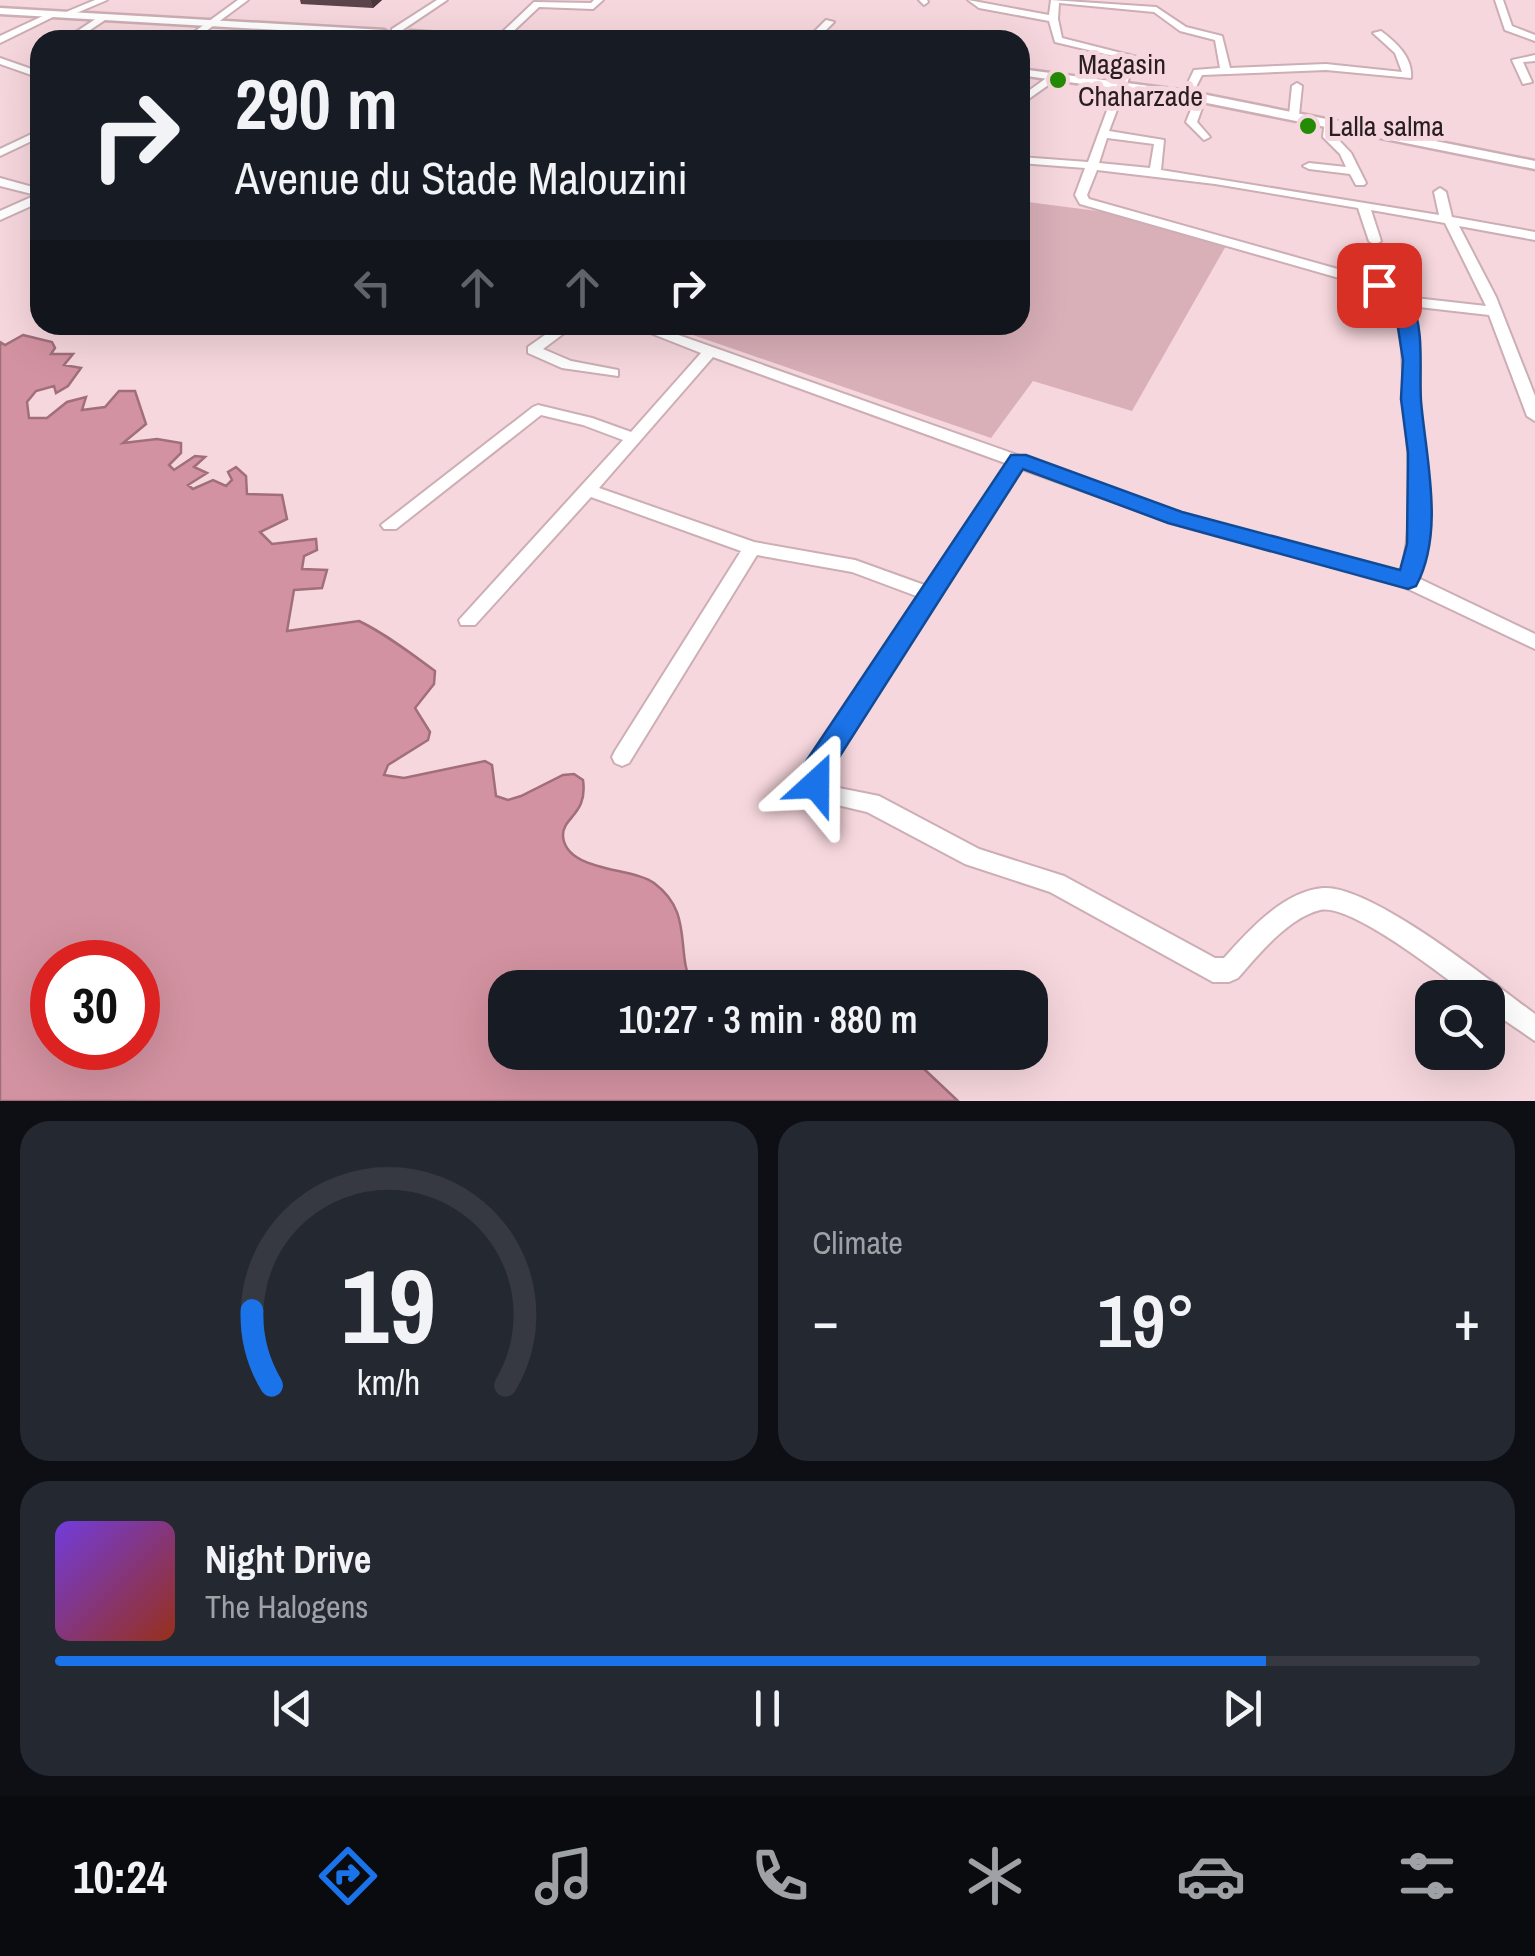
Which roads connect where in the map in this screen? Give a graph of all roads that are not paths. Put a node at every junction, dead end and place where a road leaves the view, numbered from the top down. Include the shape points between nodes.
1 (103, 0) edge
2 (244, 0) edge
3 (443, 0) edge
4 (452, 0) edge
5 (599, 0) edge
6 (972, 0) edge
7 (1055, 0) edge
8 (1499, 0) edge
9 (80, 4) edge
10 (0, 13) edge
11 (64, 15) junction
12 (48, 17) junction
13 (1053, 19) junction
14 (100, 20) junction
15 (829, 22) dead end
16 (210, 25) junction
17 (84, 30) edge
18 (203, 30) edge
19 (289, 30) edge
20 (394, 30) edge
21 (416, 30) edge
22 (511, 30) edge
23 (821, 30) edge
24 (1378, 33) dead end
25 (1535, 38) edge
26 (0, 40) edge
27 (1535, 58) edge
28 (0, 61) edge
29 (30, 66) edge
30 (24, 70) junction
31 (1030, 71) edge
32 (30, 72) edge
33 (1030, 72) edge
34 (1226, 72) junction
35 (1056, 76) junction
36 (1120, 81) junction
37 (1527, 82) dead end
38 (1297, 86) dead end
39 (1193, 94) junction
40 (1030, 95) edge
41 (1294, 113) junction
42 (1330, 122) junction
43 (1104, 134) junction
44 (30, 138) edge
45 (1204, 138) dead end
46 (0, 153) edge
47 (1030, 161) edge
48 (1535, 163) edge
49 (1095, 166) junction
50 (1309, 166) dead end
51 (1155, 173) junction
52 (0, 182) edge
53 (30, 192) edge
54 (1440, 192) dead end
55 (30, 201) edge
56 (1363, 205) junction
57 (0, 216) edge
58 (1448, 220) junction
59 (1535, 236) edge
60 (1375, 241) dead end
61 (1402, 301) junction
62 (1494, 311) junction
63 (554, 335) edge
64 (667, 335) edge
65 (711, 350) junction
66 (613, 373) dead end
67 (1535, 416) edge
68 (633, 438) junction
69 (1019, 460) junction
70 (588, 490) junction
71 (390, 525) dead end
72 (752, 548) junction
73 (1408, 580) junction
74 (929, 594) junction
75 (468, 620) dead end
76 (1535, 642) edge
77 (622, 757) dead end
78 (1535, 1028) edge

1 - 9 street
2 - 16 street
3 - 20 street
4 - 21 street
5 - 22 street via 594,6 537,4
6 - 13 street
7 - 13 street
7 - 34 street via 1156,10 1182,29 1219,38
8 - 25 street via 1508,28
9 - 11 street
10 - 11 main road
10 - 12 main road
11 - 16 main road
12 - 14 main road
12 - 26 street
13 - 36 street via 1058,40 1130,55
14 - 16 main road
14 - 17 street
15 - 23 street
16 - 18 street
16 - 19 main road
24 - 34 street via 1400,54 1407,76 1326,67
27 - 37 street via 1518,60
28 - 30 street
29 - 30 street
30 - 32 street
31 - 36 main road
33 - 35 main road
34 - 39 street via 1194,74
35 - 36 main road
35 - 40 street
36 - 39 main road
36 - 43 street
38 - 41 street
39 - 41 main road
39 - 45 street via 1191,122
41 - 42 main road
41 - 48 main road
42 - 48 main road
42 - 50 street via 1329,137 1357,177
43 - 49 street
43 - 51 street via 1160,142
44 - 46 street
47 - 49 street
49 - 51 street
49 - 61 street via 1081,196 1094,206 1379,285
51 - 56 street
52 - 53 street
54 - 58 street
55 - 57 street
56 - 58 street
56 - 60 street
58 - 59 street
58 - 62 street
61 - 62 street
61 - 73 street via 1419,453 1419,544
62 - 67 street
63 - 66 street via 533,350 567,365
64 - 65 street
65 - 68 street
65 - 69 street
68 - 70 street
68 - 71 street via 538,410
69 - 73 street via 1176,518
69 - 74 street
70 - 72 street
70 - 75 street
72 - 74 street via 855,566
72 - 77 street
73 - 76 street
74 - 78 street via 815,771 816,784 828,796 872,803 973,858 1056,882 1212,970 1230,970 1249,946 1308,902 1330,898 1395,928

